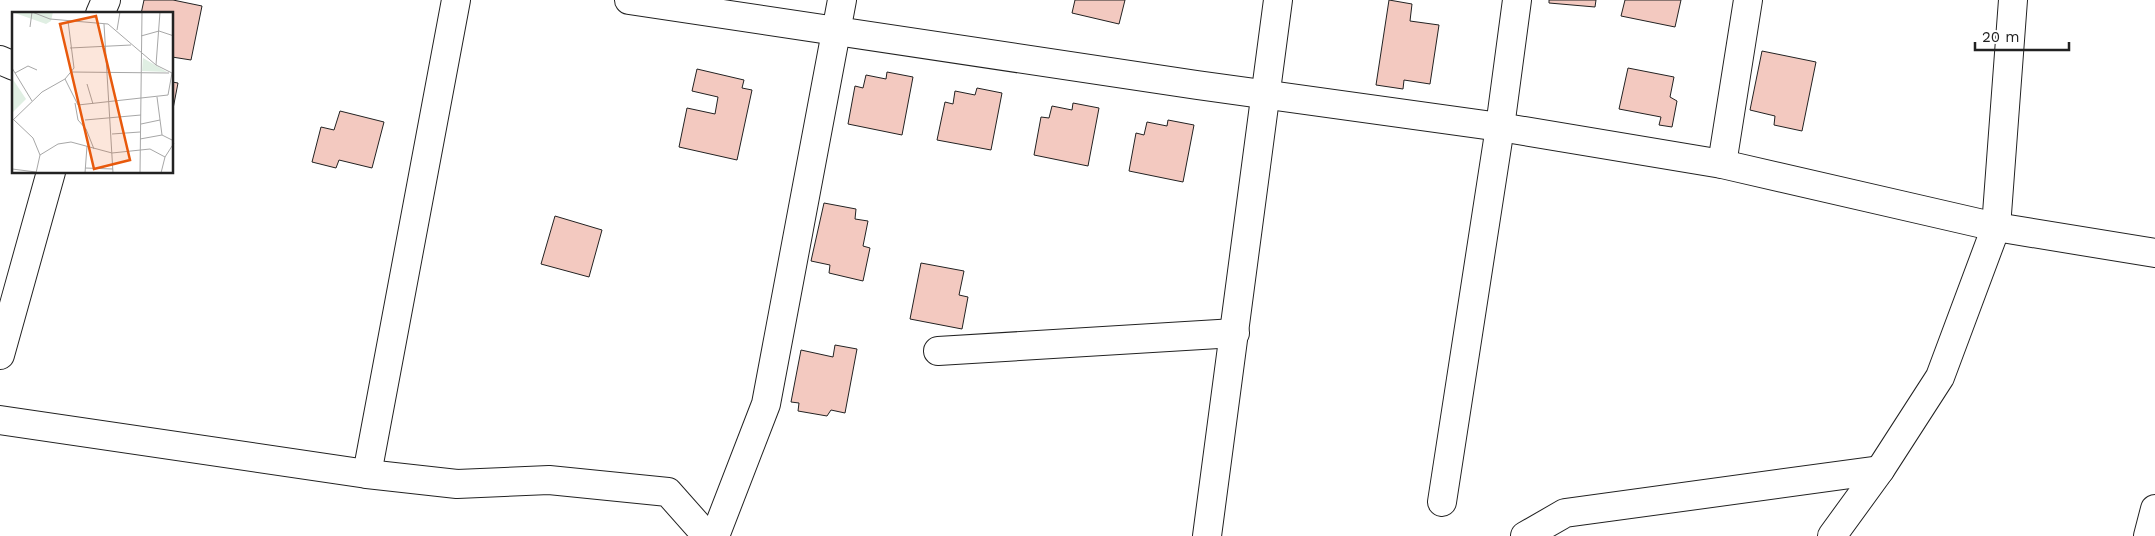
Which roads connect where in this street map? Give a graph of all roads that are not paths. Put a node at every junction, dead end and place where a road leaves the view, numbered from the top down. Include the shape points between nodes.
1 (106, 0) edge
2 (456, 0) edge
3 (629, 0) edge
4 (842, 0) edge
5 (1278, 0) edge
6 (1517, 0) edge
7 (1748, 0) edge
8 (2013, 0) edge
9 (101, 12) edge
10 (835, 32) junction
11 (0, 60) edge
12 (12, 65) edge
13 (1266, 95) junction
14 (1500, 127) junction
15 (1722, 164) junction
16 (50, 174) edge
17 (1996, 227) junction
18 (2155, 253) edge
19 (1235, 333) junction
20 (938, 351) dead end
21 (0, 355) edge
22 (0, 420) edge
23 (1880, 470) junction
24 (367, 474) junction
25 (1442, 502) dead end
26 (2155, 509) edge
27 (707, 536) edge
28 (715, 536) edge
29 (1208, 536) edge
30 (1525, 536) edge
31 (1832, 536) edge
32 (2148, 536) edge

1 - 9 street
2 - 24 street
3 - 10 street
4 - 10 street
5 - 13 street
6 - 14 street
7 - 15 street
8 - 17 street
10 - 13 street
10 - 28 street via 766,404
11 - 12 street
13 - 14 street
13 - 19 street
14 - 15 street
14 - 25 street
15 - 17 street
16 - 21 street
17 - 18 street
17 - 23 street via 1940,377
19 - 20 street
19 - 29 street
22 - 24 street
23 - 30 street via 1565,513
23 - 31 street
24 - 27 street via 457,484 549,480 668,492
26 - 32 street

